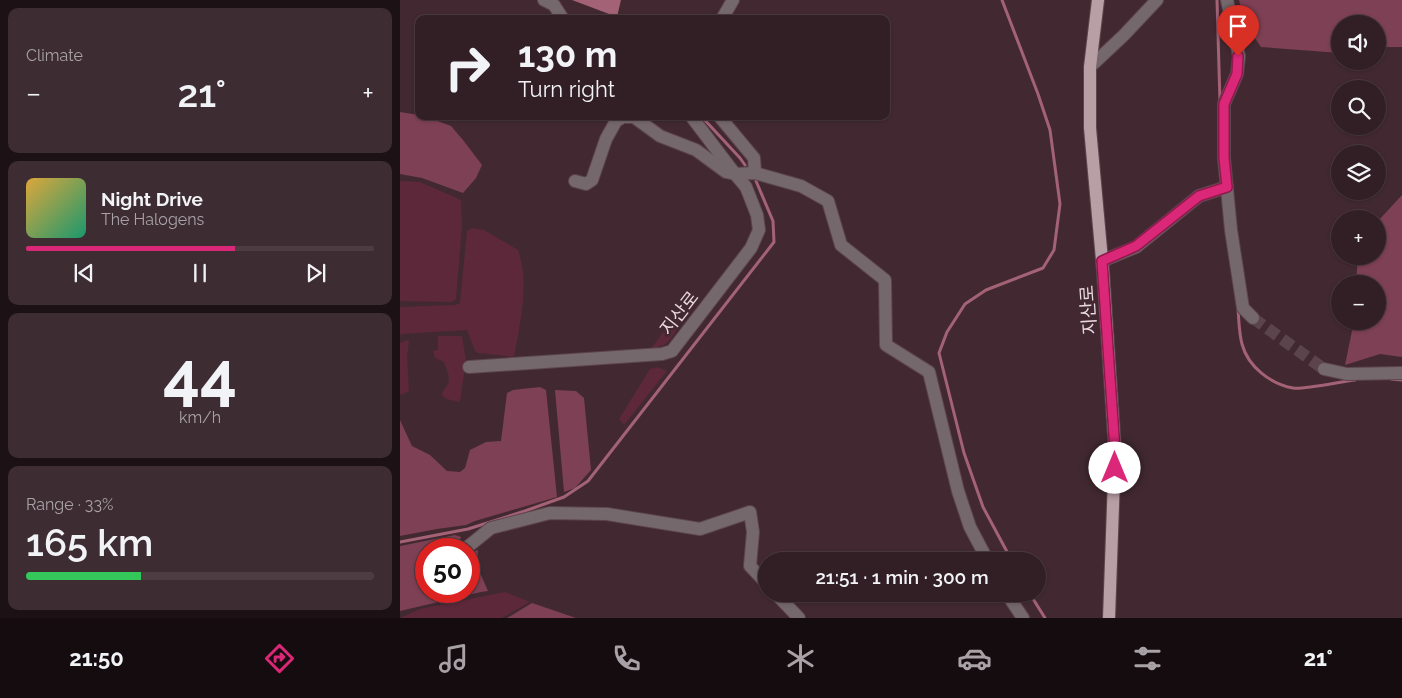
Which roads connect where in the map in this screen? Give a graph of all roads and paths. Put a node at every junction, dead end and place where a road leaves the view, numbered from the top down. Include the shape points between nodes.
1 (733, 0) edge
2 (1098, 0) edge
3 (1157, 0) edge
4 (1227, 0) edge
5 (550, 2) edge
6 (561, 15) edge
7 (724, 15) edge
8 (1090, 67) junction
9 (618, 120) edge
10 (638, 120) edge
11 (694, 120) edge
12 (722, 120) edge
13 (755, 173) junction
14 (735, 174) junction
15 (575, 181) dead end
16 (1227, 187) junction
17 (1102, 261) junction
18 (1253, 318) tunnel mouth
19 (469, 367) dead end
20 (1324, 369) tunnel mouth
21 (1402, 373) edge
22 (479, 538) edge
23 (983, 552) edge
24 (758, 574) edge
25 (784, 602) edge
26 (1012, 602) edge
27 (800, 618) edge
28 (1023, 618) edge
29 (1109, 618) edge

1 - 7 street
2 - 8 main road, 지산로
3 - 8 street
4 - 16 street via 1238,56 1237,74 1224,104
5 - 6 street
8 - 17 main road, 지산로 via 1090,128
9 - 15 street, 지산로 via 606,139 592,180 586,184
10 - 14 street, 지산로 via 660,136 696,150 726,172
11 - 14 street, 지산로
12 - 13 street via 754,158
13 - 14 street
13 - 23 street via 801,186 828,201 841,245 885,280 886,345 929,372 958,491 970,527
14 - 19 street, 지산로 via 749,193 759,230 751,248 672,351
16 - 17 street via 1199,196 1136,246
16 - 18 street via 1243,308
17 - 29 main road, 지산로 via 1115,450
20 - 21 street via 1347,374
22 - 24 street via 492,528 550,513 607,514 700,529 750,512 753,532 750,566
25 - 27 street
26 - 28 street

